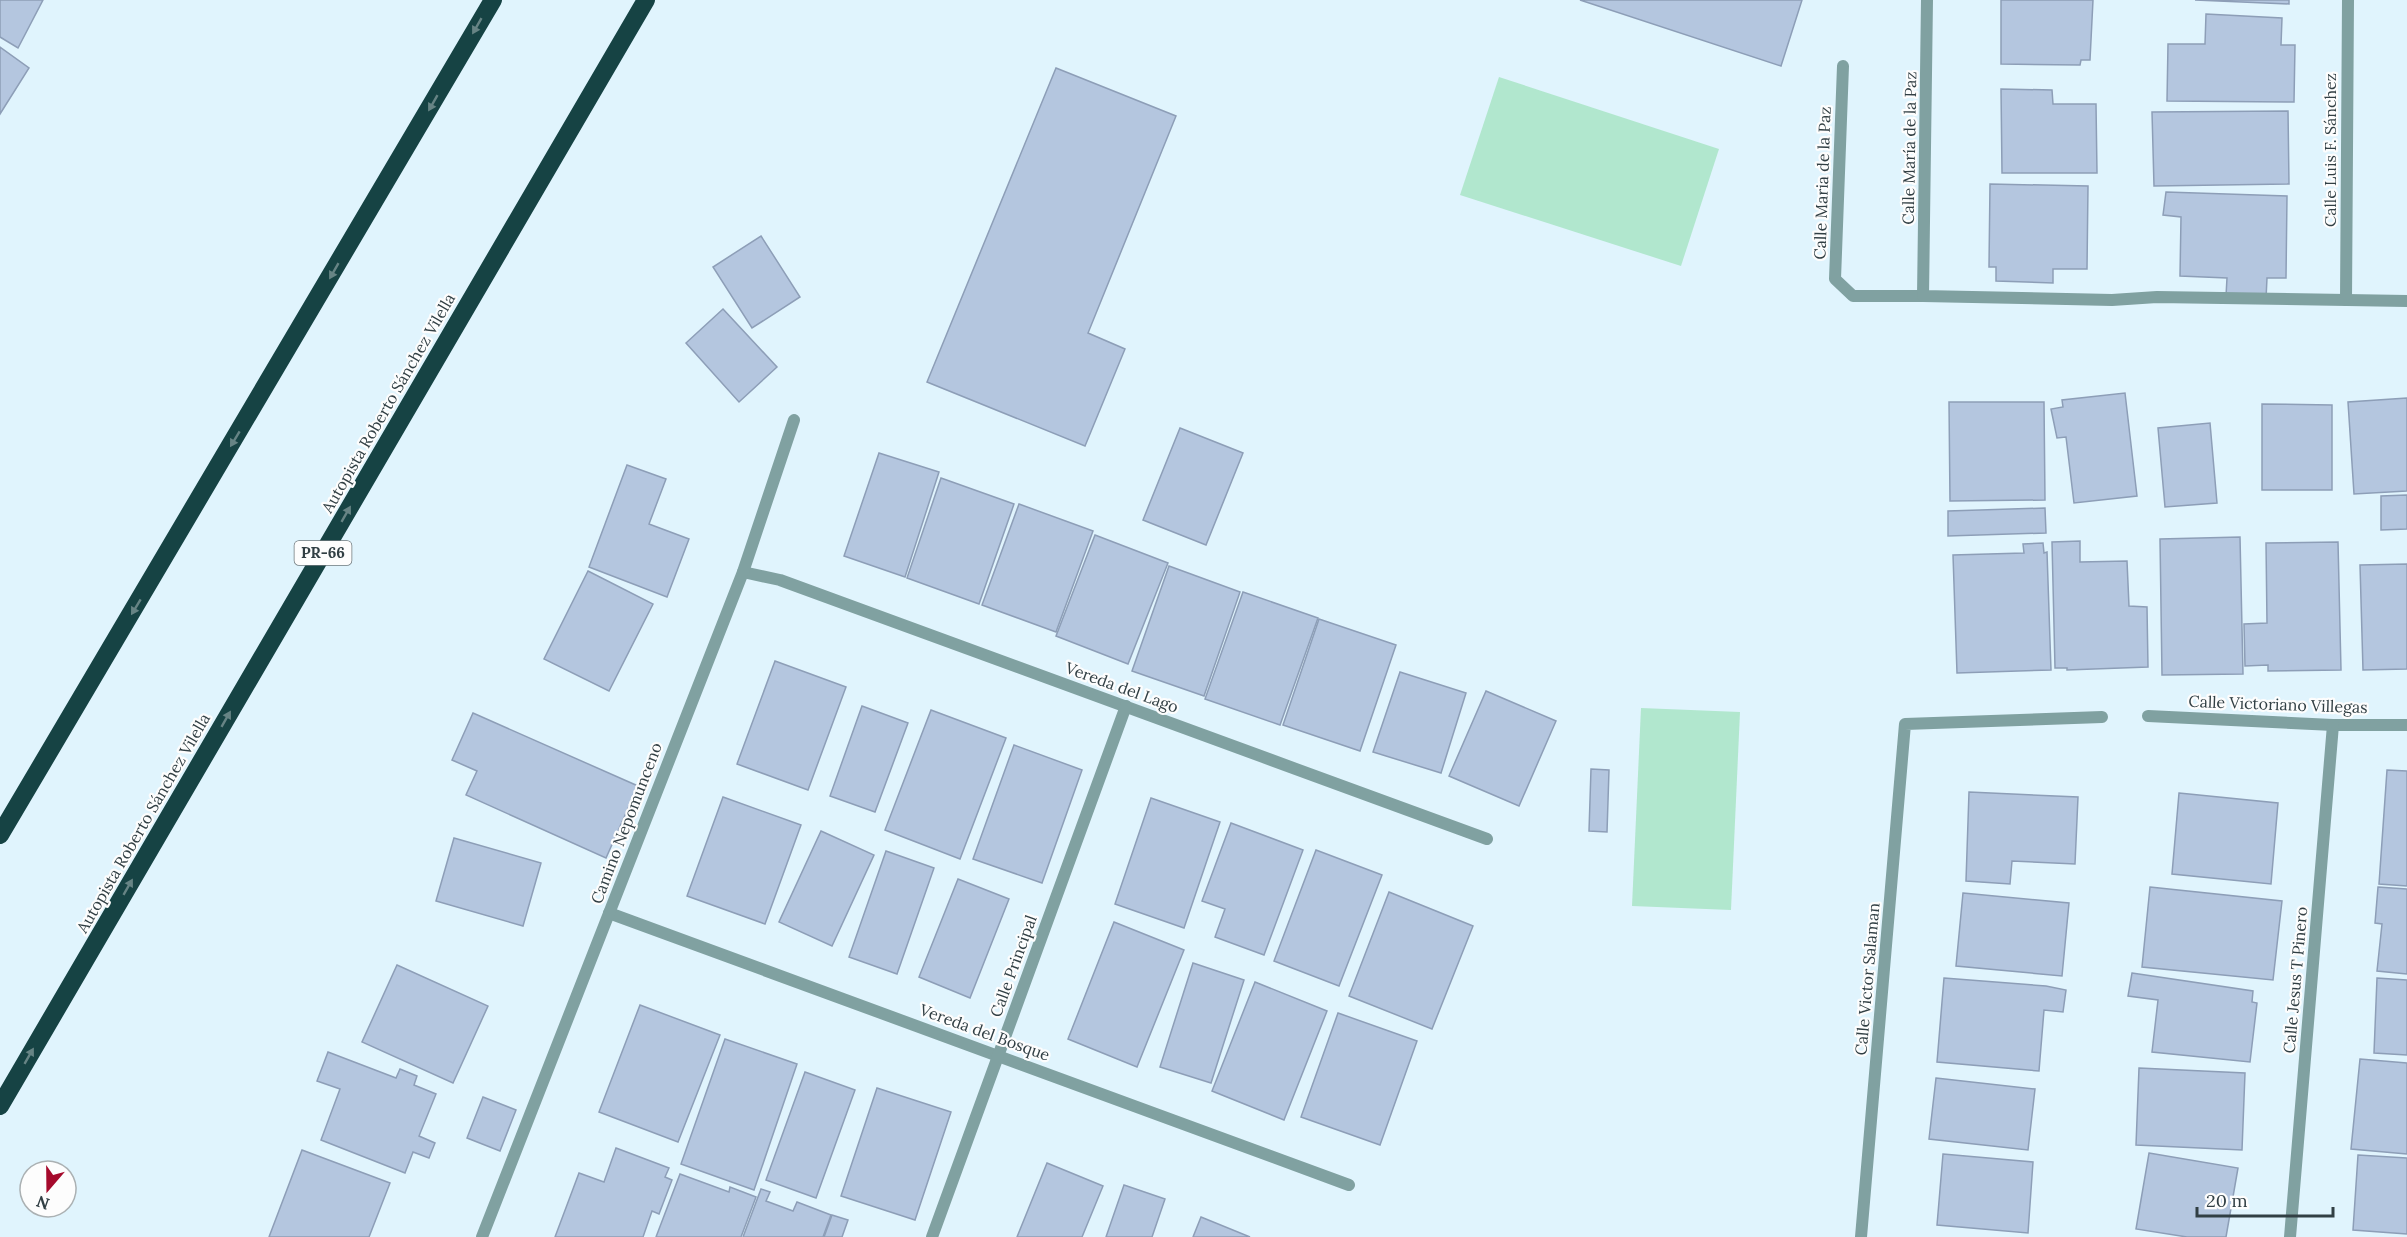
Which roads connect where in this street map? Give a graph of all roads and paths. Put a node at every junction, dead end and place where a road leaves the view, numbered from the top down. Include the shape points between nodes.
1 (493, 0) edge
2 (646, 0) edge
3 (1927, 0) edge
4 (2348, 0) edge
5 (1843, 66) dead end
6 (1923, 296) junction
7 (2346, 300) junction
8 (2407, 301) edge
9 (795, 420) dead end
10 (743, 572) junction
11 (1126, 706) junction
12 (2148, 716) dead end
13 (2102, 717) dead end
14 (2333, 725) junction
15 (2407, 725) edge
16 (0, 836) edge
17 (1487, 839) dead end
18 (609, 913) junction
19 (999, 1055) junction
20 (0, 1106) edge
21 (1349, 1185) dead end
22 (482, 1237) edge
23 (932, 1237) edge
24 (1861, 1237) edge
25 (2290, 1237) edge

1 -> 16 highway
20 -> 2 highway, Autopista Roberto Sánchez Vilella / PR-66
3 - 6 street, Calle María de la Paz
4 - 7 street, Calle Luis F. Sánchez
5 - 6 street, Calle Maria de la Paz via 1835,279 1853,296
6 - 7 street, Calle Maria de la Paz
7 - 8 street, Calle Maria de la Paz
9 - 10 street, Camino Nepomunceno
10 - 11 street, Vereda del Lago via 780,580
10 - 18 street, Camino Nepomunceno
11 - 17 street, Vereda del Lago
11 - 19 street, Calle Principal
12 - 14 street, Calle Victoriano Villegas
13 - 24 street, Calle Victor Salaman via 1905,724
14 - 15 street, Calle Victoriano Villegas
14 - 25 street, Calle Jesus T Pinero
18 - 19 street, Vereda del Bosque
18 - 22 street, Camino Nepomunceno
19 - 21 street, Vereda del Bosque
19 - 23 street, Calle Principal

